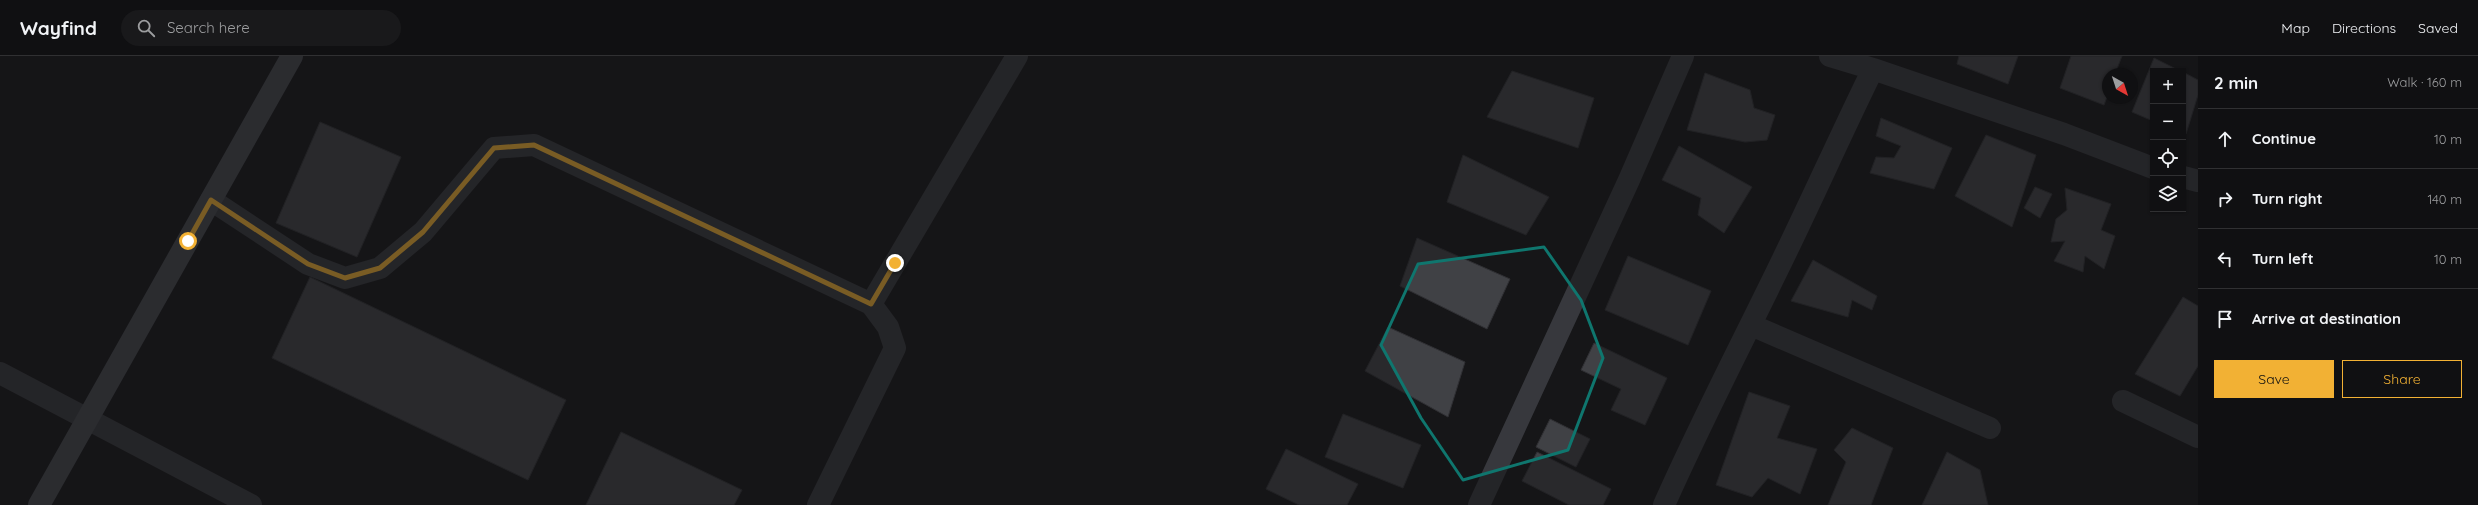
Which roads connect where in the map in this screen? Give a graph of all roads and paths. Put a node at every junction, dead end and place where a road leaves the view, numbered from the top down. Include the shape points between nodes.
1 (292, 56) edge
2 (1017, 56) edge
3 (1682, 56) edge
4 (1830, 56) edge
5 (1873, 69) junction
6 (2150, 167) edge
7 (2186, 178) edge
8 (2198, 181) edge
9 (211, 200) junction
10 (871, 304) junction
11 (1751, 325) junction
12 (0, 373) edge
13 (2123, 401) dead end
14 (88, 420) junction
15 (1990, 428) dead end
16 (2198, 437) edge
17 (39, 505) edge
18 (251, 505) edge
19 (818, 505) edge
20 (1479, 505) edge
21 (1664, 505) edge

1 - 9 street
2 - 10 street
3 - 20 street via 1629,180
4 - 5 street
5 - 6 street via 2064,134
5 - 11 street
7 - 8 street
9 - 10 street via 308,264 345,278 380,268 423,232 494,148 534,145
9 - 14 street
10 - 19 street via 888,327 895,348
11 - 15 street
11 - 21 street via 1688,450
12 - 14 street
13 - 16 street
14 - 17 street
14 - 18 street

